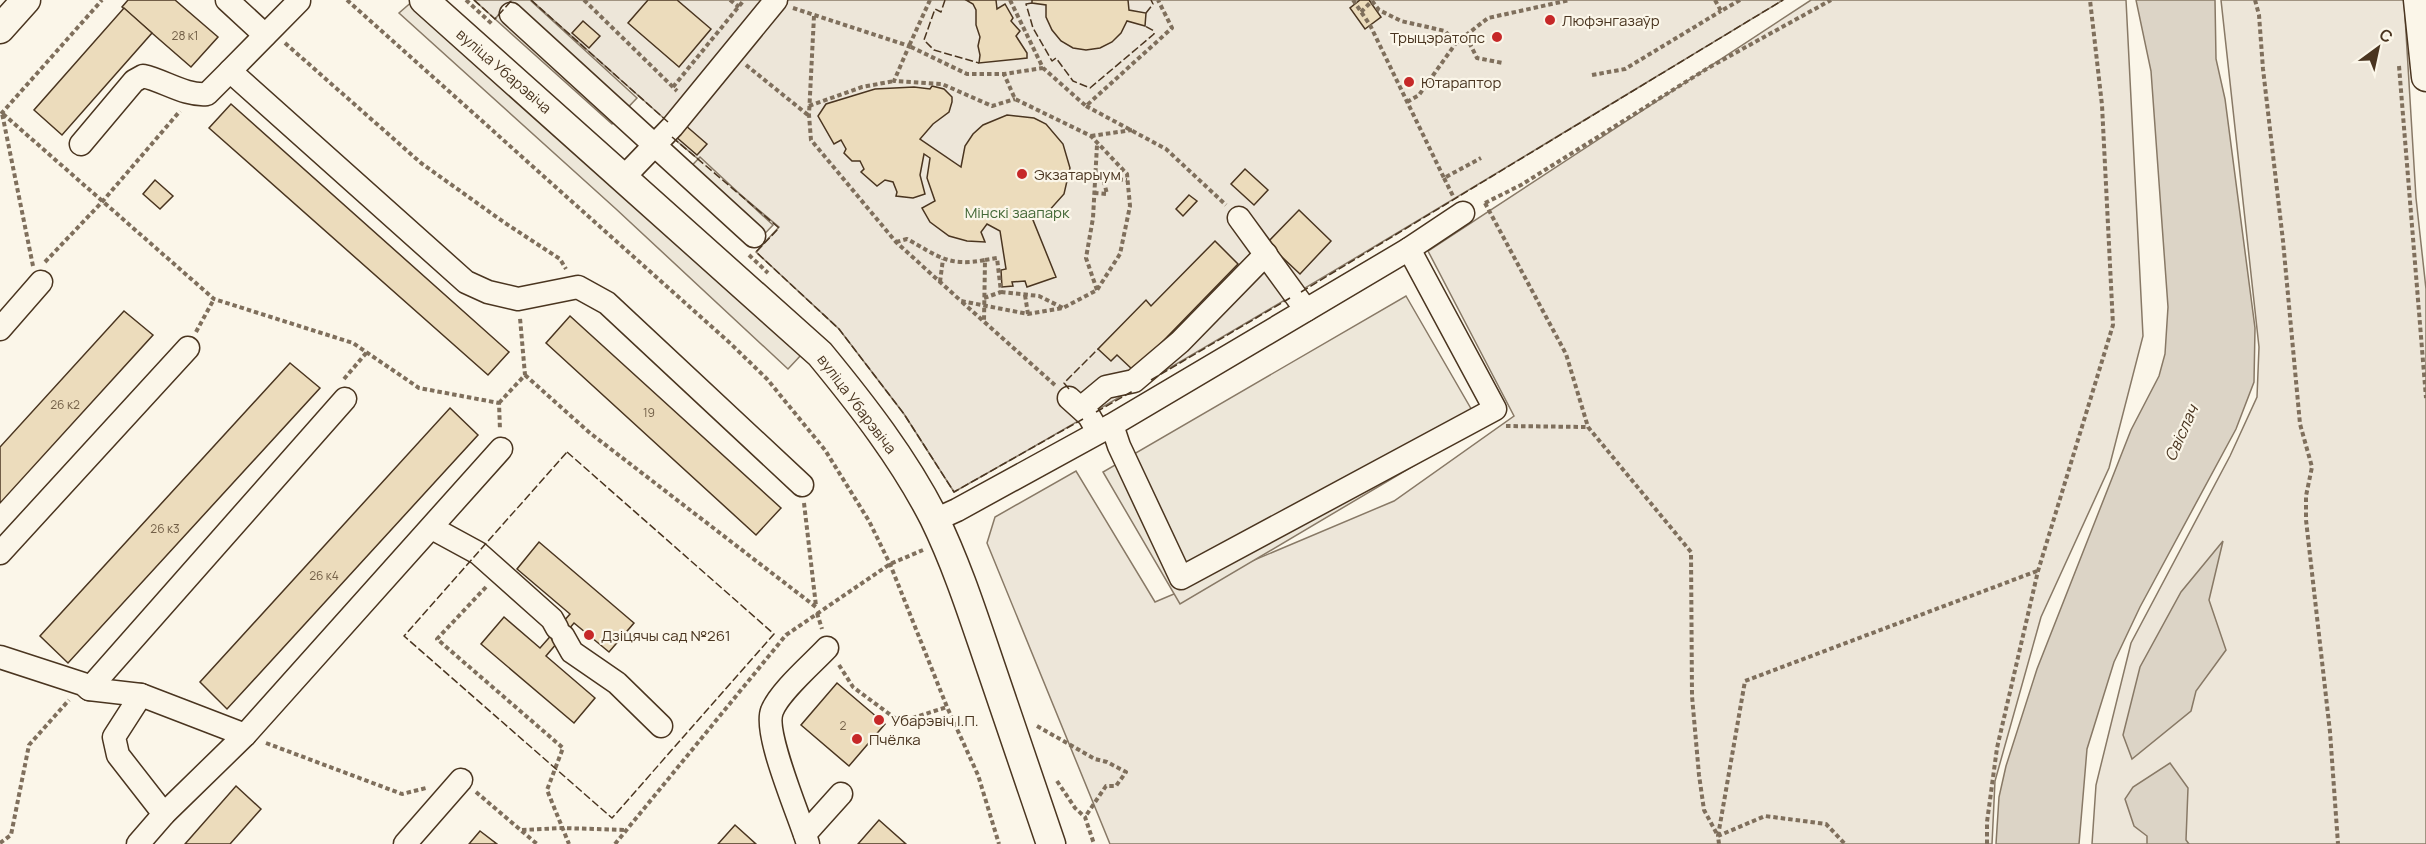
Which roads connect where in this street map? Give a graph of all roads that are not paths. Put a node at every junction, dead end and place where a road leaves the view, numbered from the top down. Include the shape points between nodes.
1 (26, 0) edge
2 (227, 0) edge
3 (424, 0) edge
4 (2418, 0) edge
5 (299, 1) edge
6 (758, 5) edge
7 (502, 20) road end
8 (0, 29) edge
9 (268, 33) junction
10 (230, 70) junction
11 (2426, 76) edge
12 (81, 144) dead end
13 (654, 147) junction
14 (624, 177) junction
15 (1463, 213) road end
16 (1239, 218) road end
17 (748, 242) road end
18 (1409, 249) junction
19 (1266, 254) junction
20 (41, 282) dead end
21 (1306, 310) junction
22 (0, 328) edge
23 (188, 348) road end
24 (345, 399) road end
25 (1105, 429) junction
26 (501, 449) road end
27 (802, 484) road end
28 (935, 520) junction
29 (432, 528) junction
30 (0, 553) edge
31 (827, 648) road end
32 (0, 657) edge
33 (86, 686) junction
34 (141, 695) junction
35 (661, 726) dead end
36 (245, 735) junction
37 (461, 780) road end
38 (841, 794) dead end
39 (164, 814) junction
40 (807, 839) edge
41 (138, 844) edge
42 (405, 844) edge
43 (1051, 844) edge

1 - 8 main road
2 - 9 lane
3 - 14 main road, вуліца Убарэвіча
4 - 11 main road
5 - 9 lane
6 - 13 lane via 733,54
7 - 13 lane
9 - 10 lane
10 - 12 lane via 207,94 195,95 143,76 134,81
10 - 27 lane via 466,282 518,299 578,287 608,303
13 - 14 lane
13 - 17 lane
14 - 28 main road, вуліца Убарэвіча via 820,354 894,452
15 - 18 lane
16 - 19 lane
18 - 21 lane
18 - 25 lane via 1495,409 1180,578 1119,446
19 - 21 lane
19 - 25 lane via 1180,342 1134,381 1106,387 1079,400 1089,416
20 - 22 lane
21 - 25 lane
23 - 30 lane
24 - 33 lane
25 - 28 lane
26 - 29 lane
28 - 43 main road, вуліца Убарэвіча via 960,579
29 - 35 lane via 478,553 552,619 572,652 617,684
29 - 36 lane
31 - 40 lane via 771,711 772,738
32 - 33 lane
33 - 34 lane
34 - 36 lane
34 - 39 lane via 114,737 118,755
36 - 39 lane
37 - 42 lane
38 - 40 lane
39 - 41 lane

